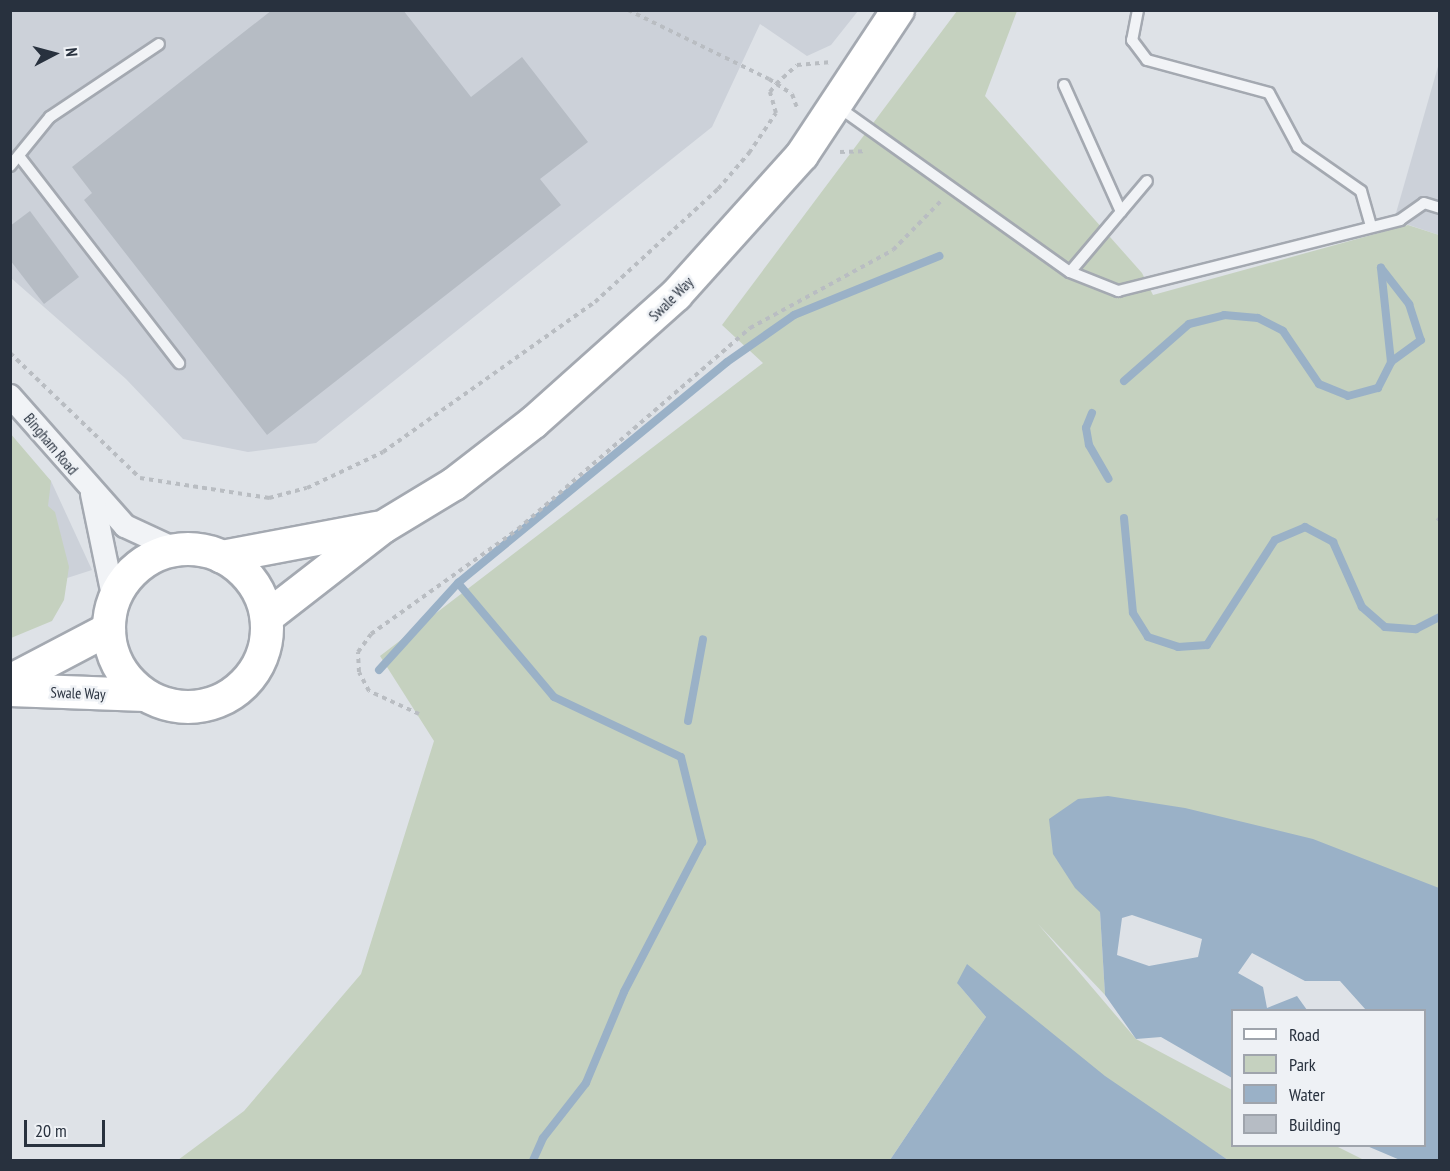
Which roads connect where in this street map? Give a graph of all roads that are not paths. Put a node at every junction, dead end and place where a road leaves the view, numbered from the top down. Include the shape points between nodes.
1 (898, 10) edge
2 (1138, 10) edge
3 (159, 44) dead end
4 (1064, 85) dead end
5 (837, 106) junction
6 (18, 156) junction
7 (10, 166) edge
8 (1147, 181) dead end
9 (1440, 208) edge
10 (1120, 213) junction
11 (1371, 226) junction
12 (1070, 272) junction
13 (179, 363) dead end
14 (10, 396) edge
15 (92, 493) junction
16 (383, 527) junction
17 (177, 550) junction
18 (222, 557) junction
19 (111, 615) junction
20 (267, 617) junction
21 (10, 681) edge
22 (10, 690) edge
23 (145, 695) junction

1 - 5 street, Swale Way
2 - 11 lane via 1132,40 1147,60 1269,93 1298,147 1361,191
3 - 6 lane via 50,117
4 - 10 lane
5 - 12 lane
5 - 16 street, Swale Way via 776,188 676,295 592,374 454,484
6 - 7 lane
6 - 13 lane
8 - 10 lane
9 - 11 lane via 1424,203 1400,220
10 - 12 lane
11 - 12 lane via 1118,291
14 - 15 street, Bingham Road
15 - 17 street, Bingham Road via 125,526
15 - 19 street, Bingham Road
16 - 18 street, Swale Way
16 - 20 street, Swale Way
17 - 18 street
17 - 19 street via 138,566
18 - 20 street via 244,572
19 - 21 street, Swale Way
19 - 23 street via 122,670
20 - 23 street via 266,643 257,667 227,697 194,708 169,706
22 - 23 street, Swale Way

